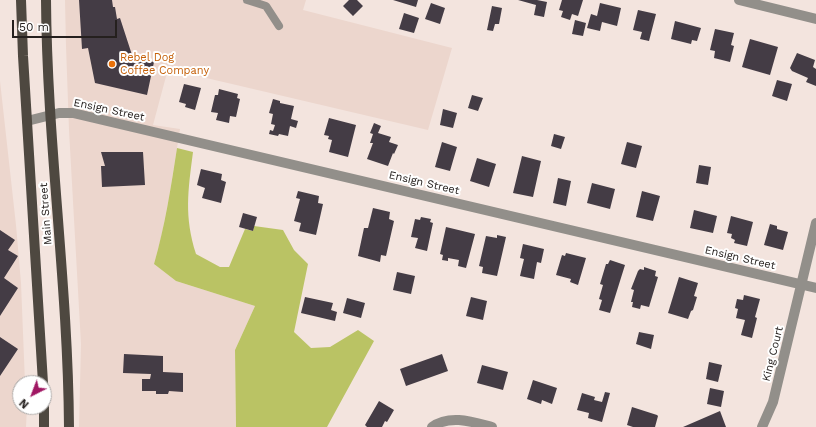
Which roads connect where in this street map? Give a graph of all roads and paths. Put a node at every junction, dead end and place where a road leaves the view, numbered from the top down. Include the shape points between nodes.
1 (21, 0) edge
2 (46, 0) edge
3 (247, 0) edge
4 (739, 0) edge
5 (816, 19) edge
6 (280, 26) dead end
7 (52, 115) junction
8 (27, 121) junction
9 (816, 223) edge
10 (802, 285) junction
11 (816, 288) edge
12 (43, 375) edge
13 (44, 415) edge
14 (44, 427) edge
15 (69, 427) edge
16 (432, 427) edge
17 (492, 427) edge
18 (762, 427) edge

1 - 8 main road, Main Street
2 - 7 main road, Main Street
3 - 6 lane via 266,6
4 - 5 street
7 - 8 street, Ensign Street
7 - 10 street, Ensign Street via 73,113
7 - 15 main road, Main Street via 67,352
8 - 12 main road, Main Street
9 - 10 street, King Court
10 - 11 street, Ensign Street
10 - 18 street, King Court via 773,402
13 - 14 main road
16 - 17 street via 453,419

